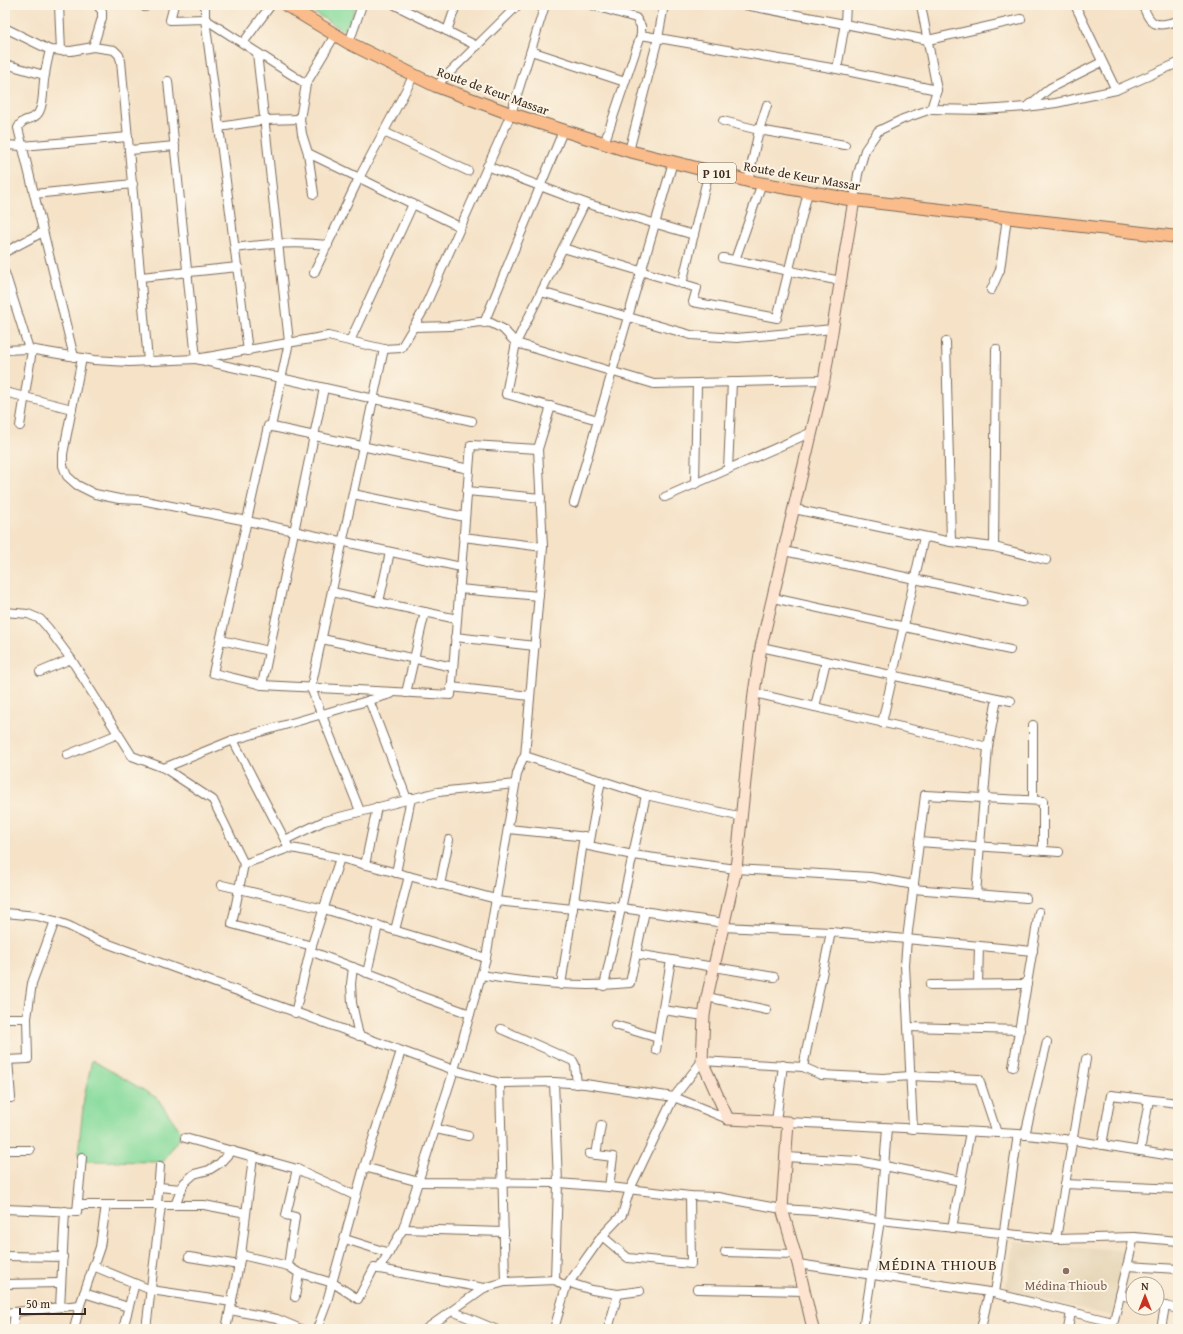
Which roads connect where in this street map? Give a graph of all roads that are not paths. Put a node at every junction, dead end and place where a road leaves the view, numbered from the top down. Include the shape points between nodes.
1 (59, 5) edge
2 (97, 5) edge
3 (174, 5) edge
4 (205, 5) edge
5 (271, 5) edge
6 (286, 5) edge
7 (362, 5) edge
8 (456, 5) edge
9 (545, 5) edge
10 (592, 5) edge
11 (664, 5) edge
12 (745, 5) edge
13 (846, 5) edge
14 (921, 5) edge
15 (1075, 5) edge
16 (1143, 5) edge
17 (399, 6) edge
18 (516, 6) edge
19 (205, 19) junction
20 (1022, 19) dead end
21 (1178, 21) edge
22 (845, 23) junction
23 (5, 28) edge
24 (447, 31) junction
25 (335, 35) junction
26 (641, 35) junction
27 (658, 38) junction
28 (928, 40) junction
29 (243, 43) junction
30 (349, 43) junction
31 (477, 46) junction
32 (93, 47) junction
33 (50, 50) junction
34 (62, 51) junction
35 (531, 51) junction
36 (257, 52) junction
37 (1102, 62) junction
38 (1178, 63) edge
39 (5, 64) edge
40 (837, 69) junction
41 (44, 75) junction
42 (414, 75) junction
43 (168, 81) dead end
44 (625, 82) junction
45 (306, 84) junction
46 (436, 86) junction
47 (937, 90) junction
48 (1116, 90) junction
49 (767, 105) dead end
50 (1026, 107) junction
51 (931, 109) junction
52 (510, 114) junction
53 (300, 119) junction
54 (265, 120) junction
55 (723, 121) dead end
56 (219, 127) junction
57 (759, 130) junction
58 (563, 131) junction
59 (384, 132) junction
60 (128, 138) junction
61 (604, 144) junction
62 (5, 145) edge
63 (845, 145) dead end
64 (22, 146) junction
65 (175, 146) junction
66 (130, 150) junction
67 (629, 151) junction
68 (308, 153) junction
69 (673, 162) junction
70 (487, 166) junction
71 (468, 171) dead end
72 (709, 171) junction
73 (360, 178) junction
74 (748, 181) junction
75 (762, 183) junction
76 (133, 184) junction
77 (540, 186) junction
78 (808, 192) junction
79 (34, 194) junction
80 (314, 194) dead end
81 (854, 200) junction
82 (585, 203) junction
83 (413, 204) junction
84 (1007, 217) junction
85 (655, 224) junction
86 (460, 227) junction
87 (43, 232) junction
88 (694, 235) junction
89 (1178, 236) edge
90 (278, 243) junction
91 (328, 245) junction
92 (235, 248) junction
93 (563, 248) junction
94 (5, 252) edge
95 (723, 258) dead end
96 (736, 260) junction
97 (238, 267) junction
98 (641, 271) junction
99 (789, 271) junction
100 (188, 272) junction
101 (5, 273) edge
102 (314, 273) dead end
103 (141, 277) junction
104 (841, 281) junction
105 (682, 284) junction
106 (991, 290) dead end
107 (541, 292) junction
108 (628, 317) junction
109 (484, 323) junction
110 (413, 327) junction
111 (833, 329) junction
112 (350, 341) junction
113 (289, 342) junction
114 (946, 342) dead end
115 (516, 343) junction
116 (384, 349) junction
117 (996, 349) dead end
118 (5, 350) edge
119 (30, 350) junction
120 (248, 351) junction
121 (78, 357) junction
122 (196, 360) junction
123 (148, 361) junction
124 (612, 371) junction
125 (281, 378) junction
126 (824, 380) junction
127 (732, 382) junction
128 (697, 383) junction
129 (324, 388) junction
130 (5, 392) edge
131 (25, 397) junction
132 (374, 399) junction
133 (551, 406) junction
134 (72, 409) junction
135 (598, 420) junction
136 (472, 421) dead end
137 (20, 426) dead end
138 (271, 427) junction
139 (812, 432) junction
140 (314, 436) junction
141 (363, 446) junction
142 (538, 449) junction
143 (469, 469) junction
144 (728, 469) junction
145 (695, 484) junction
146 (467, 491) junction
147 (353, 494) junction
148 (665, 497) dead end
149 (541, 498) junction
150 (574, 503) dead end
151 (794, 509) junction
152 (465, 518) junction
153 (247, 521) junction
154 (294, 531) junction
155 (924, 537) junction
156 (463, 538) junction
157 (343, 542) junction
158 (951, 542) junction
159 (543, 547) junction
160 (994, 547) junction
161 (784, 551) junction
162 (390, 552) junction
163 (1046, 560) dead end
164 (461, 567) junction
165 (915, 579) junction
166 (459, 589) junction
167 (332, 592) junction
168 (539, 596) junction
169 (773, 598) junction
170 (379, 602) junction
171 (1022, 602) dead end
172 (5, 612) edge
173 (425, 612) junction
174 (457, 619) junction
175 (904, 627) junction
176 (455, 637) junction
177 (322, 639) junction
178 (221, 640) junction
179 (535, 646) junction
180 (761, 647) junction
181 (1010, 650) dead end
182 (269, 651) junction
183 (71, 659) junction
184 (414, 659) junction
185 (826, 661) junction
186 (453, 667) junction
187 (40, 672) dead end
188 (892, 676) junction
189 (262, 686) junction
190 (451, 687) junction
191 (311, 688) junction
192 (402, 692) junction
193 (754, 693) junction
194 (530, 696) junction
195 (997, 698) junction
196 (370, 700) junction
197 (1011, 701) dead end
198 (815, 707) junction
199 (322, 714) junction
200 (882, 723) junction
201 (1033, 725) dead end
202 (118, 734) junction
203 (233, 740) junction
204 (988, 747) junction
205 (67, 755) dead end
206 (525, 756) junction
207 (164, 768) junction
208 (600, 780) junction
209 (515, 784) junction
210 (646, 794) junction
211 (984, 798) junction
212 (409, 799) junction
213 (1033, 800) junction
214 (377, 807) junction
215 (360, 811) junction
216 (742, 817) junction
217 (508, 829) junction
218 (587, 837) junction
219 (285, 840) junction
220 (450, 840) dead end
221 (919, 842) junction
222 (980, 846) junction
223 (289, 848) junction
224 (1043, 851) junction
225 (1059, 852) dead end
226 (633, 855) junction
227 (340, 858) junction
228 (244, 864) junction
229 (365, 865) junction
230 (736, 869) junction
231 (396, 873) junction
232 (409, 876) junction
233 (222, 885) dead end
234 (440, 885) junction
235 (913, 887) junction
236 (239, 889) junction
237 (976, 894) junction
238 (1026, 898) dead end
239 (496, 900) junction
240 (573, 905) junction
241 (622, 908) junction
242 (324, 909) junction
243 (645, 911) junction
244 (1039, 912) dead end
245 (5, 913) edge
246 (55, 921) junction
247 (378, 925) junction
248 (724, 925) junction
249 (395, 930) junction
250 (831, 932) junction
251 (907, 939) junction
252 (979, 946) junction
253 (311, 948) junction
254 (1033, 950) junction
255 (636, 954) junction
256 (486, 958) junction
257 (672, 960) junction
258 (353, 967) junction
259 (715, 967) junction
260 (367, 972) junction
261 (481, 975) junction
262 (774, 977) dead end
263 (978, 984) junction
264 (1027, 984) junction
265 (561, 985) junction
266 (930, 985) dead end
267 (604, 986) junction
268 (707, 997) junction
269 (663, 1010) junction
270 (767, 1010) dead end
271 (296, 1013) junction
272 (470, 1014) junction
273 (704, 1016) junction
274 (5, 1018) edge
275 (27, 1018) junction
276 (615, 1025) dead end
277 (908, 1027) junction
278 (501, 1029) dead end
279 (1020, 1030) junction
280 (359, 1036) junction
281 (658, 1038) junction
282 (1046, 1042) dead end
283 (656, 1050) dead end
284 (401, 1051) junction
285 (1086, 1059) dead end
286 (7, 1060) edge
287 (702, 1061) junction
288 (784, 1066) junction
289 (803, 1067) junction
290 (1013, 1067) dead end
291 (454, 1070) junction
292 (910, 1076) junction
293 (554, 1082) junction
294 (500, 1083) junction
295 (577, 1084) junction
296 (674, 1097) junction
297 (5, 1098) edge
298 (1149, 1100) junction
299 (1178, 1103) edge
300 (728, 1119) junction
301 (776, 1122) junction
302 (788, 1122) junction
303 (601, 1125) dead end
304 (887, 1128) junction
305 (436, 1129) junction
306 (912, 1129) junction
307 (970, 1132) junction
308 (997, 1133) junction
309 (1021, 1134) junction
310 (468, 1136) dead end
311 (185, 1138) dead end
312 (1072, 1140) junction
313 (1102, 1145) junction
314 (5, 1150) edge
315 (30, 1150) dead end
316 (232, 1150) junction
317 (1140, 1150) junction
318 (82, 1157) dead end
319 (253, 1157) junction
320 (785, 1157) junction
321 (1178, 1157) edge
322 (160, 1166) dead end
323 (885, 1166) junction
324 (364, 1167) junction
325 (297, 1169) junction
326 (961, 1181) junction
327 (419, 1182) junction
328 (503, 1183) junction
329 (558, 1183) junction
330 (1065, 1184) junction
331 (158, 1187) junction
332 (609, 1187) junction
333 (182, 1189) junction
334 (630, 1189) junction
335 (1178, 1189) edge
336 (356, 1196) junction
337 (690, 1196) junction
338 (78, 1205) junction
339 (106, 1205) junction
340 (159, 1205) junction
341 (175, 1205) junction
342 (5, 1209) edge
343 (782, 1209) junction
344 (65, 1211) junction
345 (246, 1213) junction
346 (880, 1220) junction
347 (952, 1228) junction
348 (403, 1229) junction
349 (504, 1232) junction
350 (1004, 1234) junction
351 (602, 1236) junction
352 (1134, 1237) junction
353 (345, 1239) junction
354 (1056, 1239) junction
355 (1178, 1241) edge
356 (725, 1252) dead end
357 (389, 1253) junction
358 (241, 1255) junction
359 (5, 1256) edge
360 (63, 1257) junction
361 (190, 1257) dead end
362 (796, 1259) junction
363 (93, 1266) junction
364 (239, 1266) junction
365 (288, 1266) junction
366 (1127, 1266) junction
367 (379, 1269) junction
368 (1178, 1269) edge
369 (300, 1274) junction
370 (872, 1274) junction
371 (555, 1280) junction
372 (505, 1282) junction
373 (61, 1283) junction
374 (135, 1283) junction
375 (333, 1283) junction
376 (5, 1284) edge
377 (568, 1285) junction
378 (484, 1288) junction
379 (698, 1289) dead end
380 (151, 1290) junction
381 (640, 1291) dead end
382 (804, 1291) junction
383 (992, 1292) junction
384 (84, 1293) junction
385 (618, 1294) junction
386 (1120, 1295) junction
387 (1125, 1296) edge
388 (295, 1297) dead end
389 (80, 1305) junction
390 (231, 1306) junction
391 (1165, 1306) edge
392 (60, 1307) junction
393 (128, 1307) junction
394 (1178, 1309) edge
395 (452, 1310) junction
396 (15, 1312) junction
397 (1071, 1312) junction
398 (5, 1313) edge
399 (1161, 1316) edge
400 (1113, 1325) edge
401 (435, 1326) edge
402 (13, 1329) edge
403 (74, 1329) edge
404 (123, 1329) edge
405 (146, 1329) edge
406 (226, 1329) edge
407 (301, 1329) edge
408 (317, 1329) edge
409 (426, 1329) edge
410 (495, 1329) edge
411 (554, 1329) edge
412 (608, 1329) edge
413 (814, 1329) edge
414 (863, 1329) edge
415 (981, 1329) edge
416 (1068, 1329) edge
417 (1161, 1329) edge

1 - 34 street
2 - 32 street via 102,11 102,18
3 - 19 street via 170,20
4 - 19 street
5 - 29 street
6 - 25 main road, Route de Keur Massar / P 101
7 - 30 street
8 - 24 street
9 - 35 street
10 - 26 street via 636,18 641,26
11 - 27 street
12 - 22 street
13 - 22 street
14 - 28 street
15 - 37 street
16 - 21 street via 1146,16 1158,25
17 - 24 street
18 - 31 street
19 - 29 street
19 - 56 street
20 - 28 street
22 - 28 street
22 - 40 street
23 - 33 street
24 - 31 street
25 - 30 main road, Route de Keur Massar / P 101
25 - 45 street
26 - 27 street
26 - 44 street
27 - 40 street
27 - 67 street
28 - 47 street
29 - 36 street
30 - 42 main road, Route de Keur Massar / P 101
31 - 46 street
32 - 34 street
32 - 60 street via 114,50 121,61
33 - 34 street
33 - 41 street
35 - 44 street
35 - 52 street
36 - 45 street
36 - 54 street
37 - 48 street
37 - 50 street via 1050,88
38 - 48 street
39 - 41 street
40 - 47 street
41 - 64 street via 39,114 35,118 24,120 18,128
42 - 46 main road, Route de Keur Massar / P 101
42 - 59 street
43 - 65 street
44 - 61 street
45 - 53 street
46 - 52 main road, Route de Keur Massar / P 101
47 - 51 street
48 - 50 street
49 - 57 street
50 - 51 street via 983,110
51 - 81 street via 878,131 865,150
52 - 58 main road, Route de Keur Massar / P 101
52 - 70 street
53 - 54 street
53 - 68 street
54 - 56 street
54 - 90 street
55 - 57 street
56 - 92 street
57 - 63 street
57 - 74 street
58 - 61 main road, Route de Keur Massar / P 101
58 - 77 street
59 - 71 street
59 - 73 street
60 - 64 street
60 - 66 street
61 - 67 main road, Route de Keur Massar / P 101
62 - 64 street
64 - 79 street
65 - 66 street
65 - 100 street
66 - 76 street
67 - 69 main road, Route de Keur Massar / P 101
68 - 73 street
68 - 80 street
69 - 72 main road, Route de Keur Massar / P 101
69 - 85 street
70 - 77 street
70 - 86 street
72 - 74 main road, Route de Keur Massar / P 101
72 - 88 street
73 - 83 street
73 - 91 street
74 - 75 main road, Route de Keur Massar / P 101
75 - 78 main road, Route de Keur Massar / P 101
75 - 96 street
76 - 79 street
76 - 103 street
77 - 82 street
77 - 109 street
78 - 81 main road, Route de Keur Massar / P 101
78 - 99 street
79 - 87 street
81 - 84 main road, Route de Keur Massar / P 101
81 - 104 street
82 - 85 street
82 - 93 street
83 - 86 street
83 - 112 street
84 - 89 main road, Route de Keur Massar / P 101
84 - 106 street via 1000,270
85 - 88 street
85 - 98 street
86 - 110 street via 423,311
87 - 94 street
87 - 121 street
88 - 105 street
90 - 91 street
90 - 92 street
90 - 113 street
91 - 102 street
92 - 97 street
93 - 98 street
93 - 107 street
95 - 96 street
96 - 99 street
97 - 100 street
97 - 120 street
98 - 105 street
98 - 108 street
99 - 104 street
99 - 105 street via 778,318 693,302 697,288
100 - 103 street
100 - 122 street
101 - 119 street
103 - 123 street
104 - 111 street
107 - 108 street
107 - 115 street
108 - 111 street via 691,335 737,338
108 - 124 street
109 - 110 street
109 - 115 street via 491,323 503,330
110 - 116 street via 401,348
111 - 126 street
112 - 113 street via 328,336
112 - 116 street
113 - 120 street
113 - 125 street
114 - 158 street
115 - 124 street
115 - 133 street via 506,394
116 - 132 street
117 - 160 street
118 - 119 street
119 - 121 street
119 - 131 street
120 - 122 street
121 - 123 street via 122,362
121 - 134 street
122 - 123 street
122 - 125 street
124 - 128 street via 654,384
124 - 135 street
125 - 129 street
125 - 138 street
126 - 127 street
126 - 139 street
127 - 128 street
127 - 144 street
128 - 145 street
129 - 132 street
129 - 140 street
130 - 131 street
131 - 134 street
131 - 137 street
132 - 136 street
132 - 141 street
133 - 135 street
133 - 142 street
134 - 153 street via 63,466 67,476 77,485 111,498 141,500
135 - 150 street
138 - 140 street
138 - 153 street via 268,426
139 - 144 street
139 - 151 street
140 - 141 street
140 - 154 street
141 - 143 street
141 - 147 street
142 - 143 street via 471,445
142 - 149 street
143 - 146 street
144 - 145 street
145 - 148 street
146 - 149 street
146 - 152 street
147 - 152 street
147 - 157 street
149 - 159 street
151 - 155 street
151 - 161 street
152 - 156 street
153 - 154 street
153 - 178 street
154 - 157 street
154 - 182 street
155 - 158 street
155 - 165 street
156 - 159 street
156 - 164 street
157 - 162 street
157 - 167 street
158 - 160 street
159 - 168 street
160 - 163 street
161 - 165 street
161 - 169 street
162 - 164 street
162 - 170 street
164 - 166 street
165 - 171 street
165 - 175 street
166 - 168 street
166 - 174 street
167 - 170 street
167 - 177 street
168 - 179 street
169 - 175 street
169 - 180 street
170 - 173 street
172 - 183 street via 28,614 40,619
173 - 174 street
173 - 184 street
174 - 176 street
175 - 181 street
175 - 188 street
176 - 179 street
176 - 186 street
177 - 184 street
177 - 191 street
178 - 182 street
178 - 189 street via 213,673
179 - 194 street
180 - 185 street
180 - 193 street
182 - 189 street
183 - 187 street
183 - 202 street
184 - 186 street
184 - 192 street
185 - 188 street
185 - 198 street
186 - 190 street
188 - 195 street
188 - 200 street
189 - 191 street
190 - 192 street via 451,695
190 - 194 street
191 - 192 street
191 - 199 street
192 - 196 street
193 - 198 street
193 - 216 street
194 - 206 street
195 - 197 street
195 - 204 street
196 - 199 street
196 - 212 street
198 - 200 street
199 - 203 street
199 - 215 street
200 - 204 street
201 - 213 street
202 - 205 street
202 - 207 street via 132,756
203 - 207 street
203 - 219 street
204 - 211 street
206 - 208 street
206 - 209 street
207 - 228 street via 213,800
208 - 210 street
208 - 218 street
209 - 212 street via 438,792
209 - 217 street
210 - 216 street
210 - 226 street
211 - 213 street
211 - 221 street via 925,795
211 - 222 street
212 - 214 street
212 - 231 street
213 - 224 street via 1043,801
214 - 215 street
214 - 229 street
215 - 219 street via 324,821
216 - 230 street
217 - 218 street
217 - 239 street
218 - 226 street via 589,846
218 - 240 street
219 - 223 street
220 - 234 street
221 - 222 street
221 - 235 street
222 - 224 street
222 - 237 street
223 - 227 street
223 - 228 street
224 - 225 street
226 - 230 street
226 - 241 street
227 - 229 street
227 - 242 street
228 - 236 street
229 - 231 street
230 - 235 street via 870,877
230 - 248 street
231 - 232 street
232 - 234 street
232 - 249 street
233 - 236 street
234 - 239 street
235 - 237 street
235 - 251 street
236 - 242 street
236 - 253 street via 232,924
237 - 238 street
239 - 240 street
239 - 256 street
240 - 241 street
240 - 265 street
241 - 243 street
241 - 267 street
242 - 247 street
242 - 253 street
243 - 248 street
243 - 255 street
244 - 254 street
245 - 246 street via 37,916
246 - 271 street
246 - 275 street via 32,983
247 - 249 street
247 - 260 street
248 - 250 street
248 - 259 street
249 - 256 street
250 - 251 street
250 - 289 street
251 - 252 street
251 - 277 street via 905,965
252 - 254 street
252 - 263 street
253 - 258 street
253 - 271 street
254 - 264 street
255 - 257 street
255 - 267 street via 630,983
256 - 261 street
257 - 259 street
257 - 269 street
258 - 260 street
258 - 280 street via 352,1003
259 - 262 street
259 - 268 street
260 - 272 street via 412,993
261 - 265 street
261 - 272 street
263 - 264 street
263 - 266 street
264 - 279 street
265 - 267 street
268 - 270 street
268 - 273 street
269 - 273 street
269 - 281 street
271 - 280 street
272 - 291 street
273 - 287 street
274 - 275 street
275 - 286 street via 28,1059
276 - 281 street
277 - 279 street
277 - 292 street
278 - 295 street via 573,1061 576,1065
279 - 290 street
280 - 284 street
281 - 283 street
282 - 309 street
284 - 291 street
284 - 324 street
285 - 312 street
286 - 297 street via 11,1098
287 - 288 street
287 - 296 street
287 - 300 street
288 - 289 street
288 - 301 street
289 - 292 street via 821,1075 883,1078
291 - 294 street
291 - 305 street
292 - 306 street
292 - 308 street via 979,1080
293 - 294 street
293 - 295 street
293 - 329 street
294 - 328 street
295 - 296 street
296 - 300 street
296 - 334 street
298 - 299 street
298 - 313 street via 1111,1095
298 - 317 street
300 - 301 street
301 - 302 street
302 - 304 street
302 - 320 street
303 - 332 street via 592,1154 613,1157
304 - 306 street
304 - 323 street
305 - 310 street
305 - 327 street
306 - 307 street
307 - 308 street
307 - 326 street
308 - 309 street
309 - 312 street
309 - 350 street
311 - 316 street
312 - 313 street
312 - 330 street
313 - 317 street
314 - 315 street
316 - 319 street
316 - 333 street via 209,1170 194,1174 184,1183
317 - 321 street
318 - 338 street
319 - 325 street
319 - 345 street
320 - 323 street via 859,1161
320 - 343 street
322 - 331 street
323 - 326 street
323 - 346 street
324 - 327 street
324 - 336 street
325 - 336 street
325 - 365 street via 286,1215 295,1217
326 - 347 street
327 - 328 street
327 - 348 street
328 - 329 street
328 - 349 street
329 - 332 street
329 - 371 street
330 - 335 street
330 - 354 street
331 - 333 street
331 - 340 street
332 - 334 street
333 - 341 street
334 - 337 street
334 - 351 street via 622,1215
336 - 353 street
337 - 343 street via 718,1197
337 - 351 street via 690,1264 628,1258
338 - 339 street
338 - 344 street via 77,1212
339 - 340 street
339 - 363 street via 100,1247
340 - 341 street
340 - 380 street
341 - 345 street via 204,1205
342 - 344 street
343 - 346 street
343 - 362 street
344 - 360 street
345 - 358 street
346 - 347 street
346 - 370 street
347 - 350 street
348 - 349 street
348 - 357 street
349 - 372 street
350 - 354 street
350 - 383 street
351 - 377 street
352 - 354 street
352 - 355 street
352 - 366 street
353 - 357 street
353 - 375 street
356 - 362 street
357 - 367 street
358 - 364 street
358 - 365 street
359 - 360 street
360 - 373 street
361 - 364 street
362 - 370 street
362 - 382 street
363 - 374 street
363 - 384 street
364 - 390 street
365 - 369 street
366 - 368 street
366 - 386 street
367 - 375 street via 374,1268 358,1299
367 - 378 street
369 - 375 street
369 - 388 street
370 - 383 street
370 - 414 street
371 - 372 street
371 - 377 street
372 - 378 street
373 - 376 street
373 - 392 street
374 - 380 street
374 - 393 street
375 - 408 street
377 - 385 street
377 - 411 street
378 - 395 street
379 - 382 street
380 - 390 street
380 - 405 street
381 - 385 street
382 - 413 street
383 - 397 street
383 - 415 street
384 - 389 street
384 - 393 street
385 - 412 street
386 - 387 street
386 - 400 street
389 - 392 street
389 - 403 street
390 - 406 street
390 - 407 street via 277,1318
391 - 394 street
392 - 396 street
393 - 404 street
395 - 401 street
395 - 410 street
396 - 398 street
396 - 402 street
397 - 400 street
397 - 416 street
399 - 417 street
401 - 409 street

